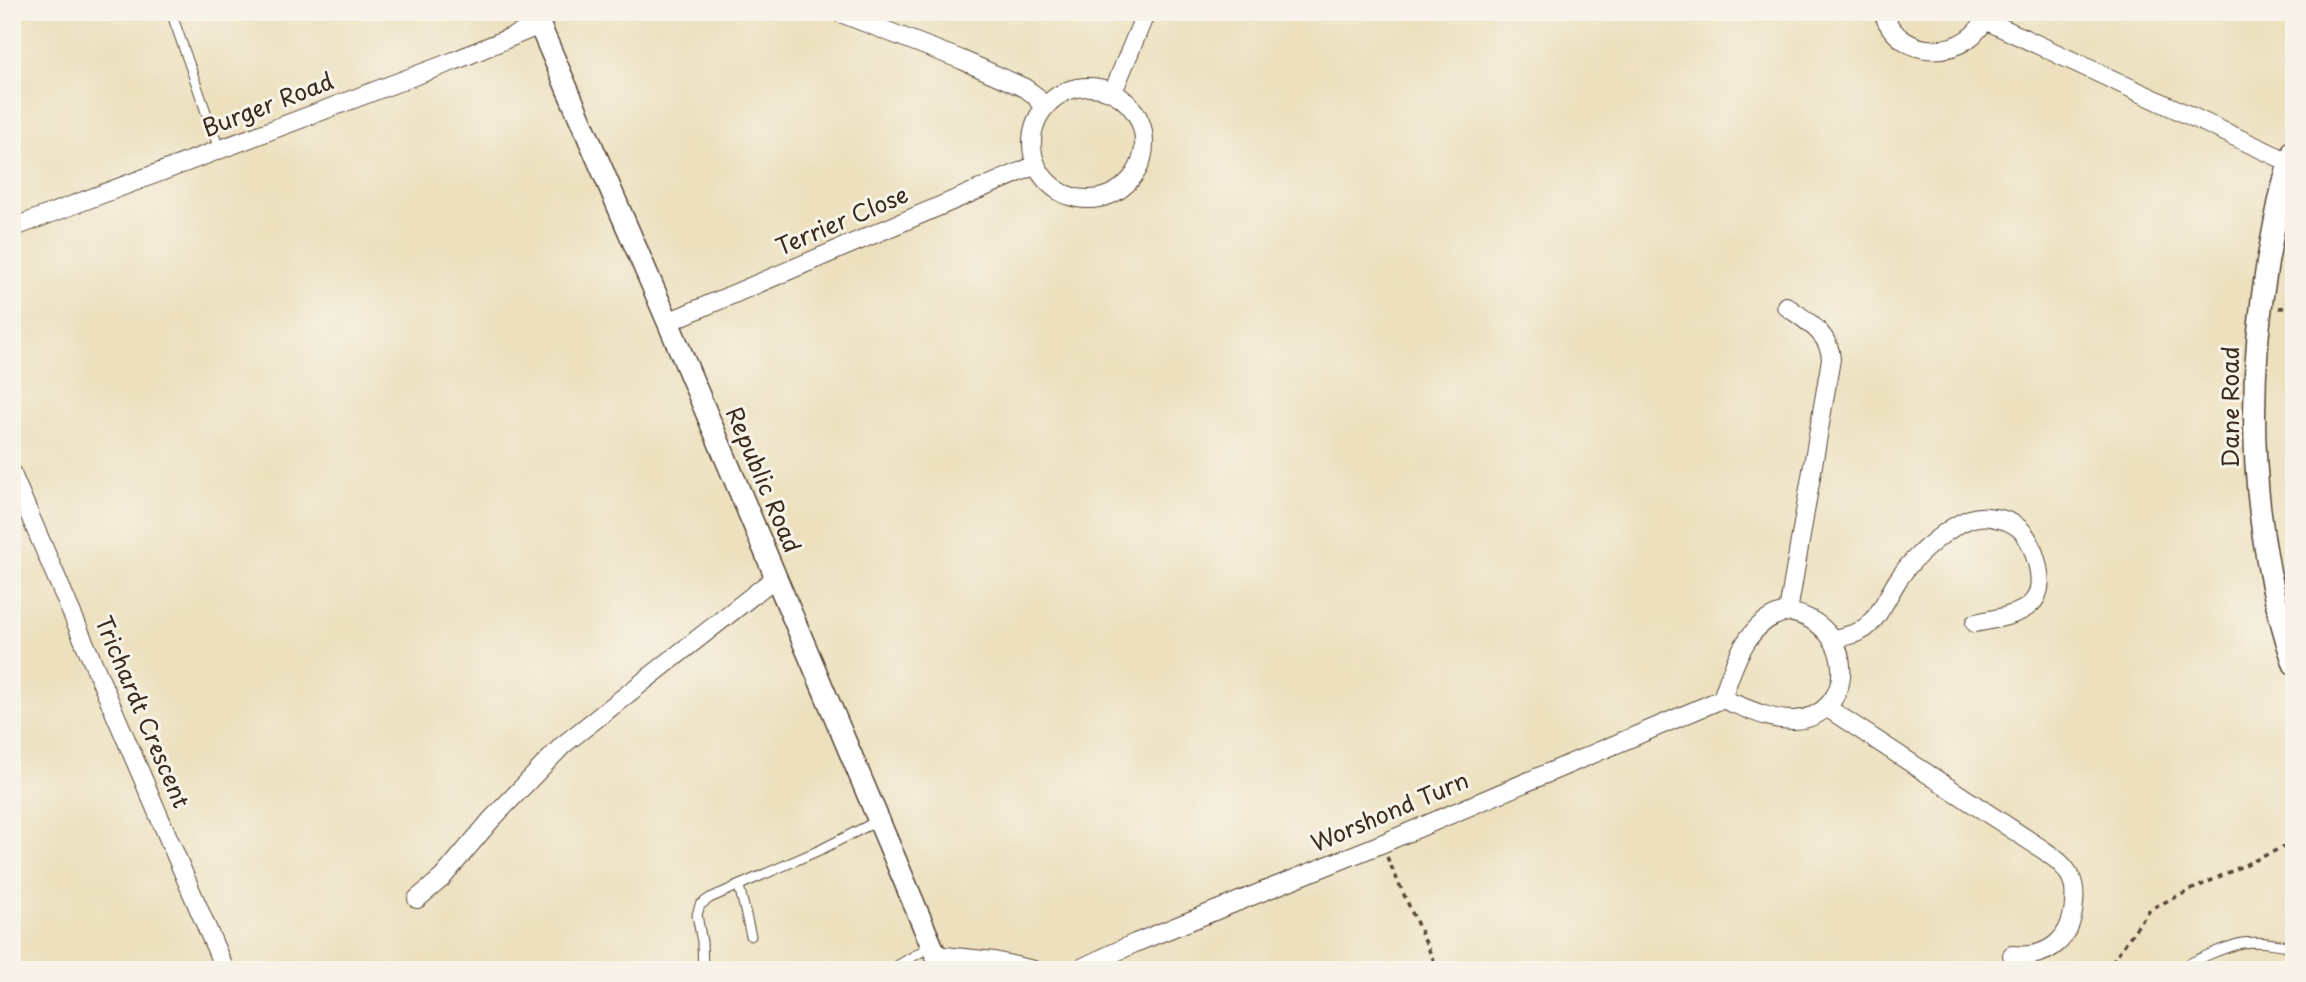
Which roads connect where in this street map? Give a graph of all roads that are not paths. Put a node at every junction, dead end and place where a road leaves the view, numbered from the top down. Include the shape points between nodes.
1 (170, 12) edge
2 (838, 12) edge
3 (1146, 12) edge
4 (1882, 12) edge
5 (1987, 16) edge
6 (537, 19) edge
7 (1113, 92) junction
8 (1043, 109) junction
9 (219, 149) junction
10 (2291, 156) edge
11 (1036, 165) junction
12 (12, 228) edge
13 (1786, 306) dead end
14 (668, 322) junction
15 (12, 474) edge
16 (776, 577) junction
17 (1788, 612) junction
18 (1975, 623) dead end
19 (1834, 639) junction
20 (2294, 664) edge
21 (1721, 699) junction
22 (1826, 707) junction
23 (879, 820) junction
24 (739, 886) junction
25 (417, 899) dead end
26 (751, 936) dead end
27 (2294, 948) edge
28 (2012, 956) dead end
29 (936, 957) edge
30 (225, 970) edge
31 (703, 970) edge
32 (890, 970) edge
33 (1034, 970) edge
34 (1077, 970) edge
35 (2179, 970) edge

1 - 9 lane
2 - 8 street via 1025,88
3 - 7 street
4 - 5 street via 1903,41 1934,51 1964,43
5 - 10 street
6 - 9 street, Burger Road via 454,61
6 - 14 street, Republic Road
7 - 8 street via 1075,88
7 - 11 street via 1135,112 1143,135 1142,159 1126,184 1100,198 1076,198 1054,188
8 - 11 street via 1032,139
9 - 12 street, Burger Road
10 - 20 street, Dane Road via 2260,309 2254,418 2265,546
11 - 14 street, Terrier Close
13 - 17 street via 1822,334 1831,359
14 - 16 street, Republic Road
15 - 30 street, Trichardt Crescent
16 - 23 street, Republic Road
16 - 25 street via 563,745 442,878
17 - 19 street via 1816,621
17 - 21 street via 1770,617 1756,628
18 - 19 street via 2025,610 2037,594 2039,572 2028,537 2004,519 1971,518 1933,542 1899,577 1869,626
19 - 22 street via 1842,674
21 - 22 street via 1794,720
21 - 34 street, Worshond Turn
22 - 28 street via 2042,849 2070,875 2074,900 2066,935 2044,951
23 - 24 lane
23 - 29 street, Republic Road
24 - 26 lane
24 - 31 lane via 700,905
27 - 35 lane via 2242,943
29 - 32 lane
29 - 33 street via 994,961

